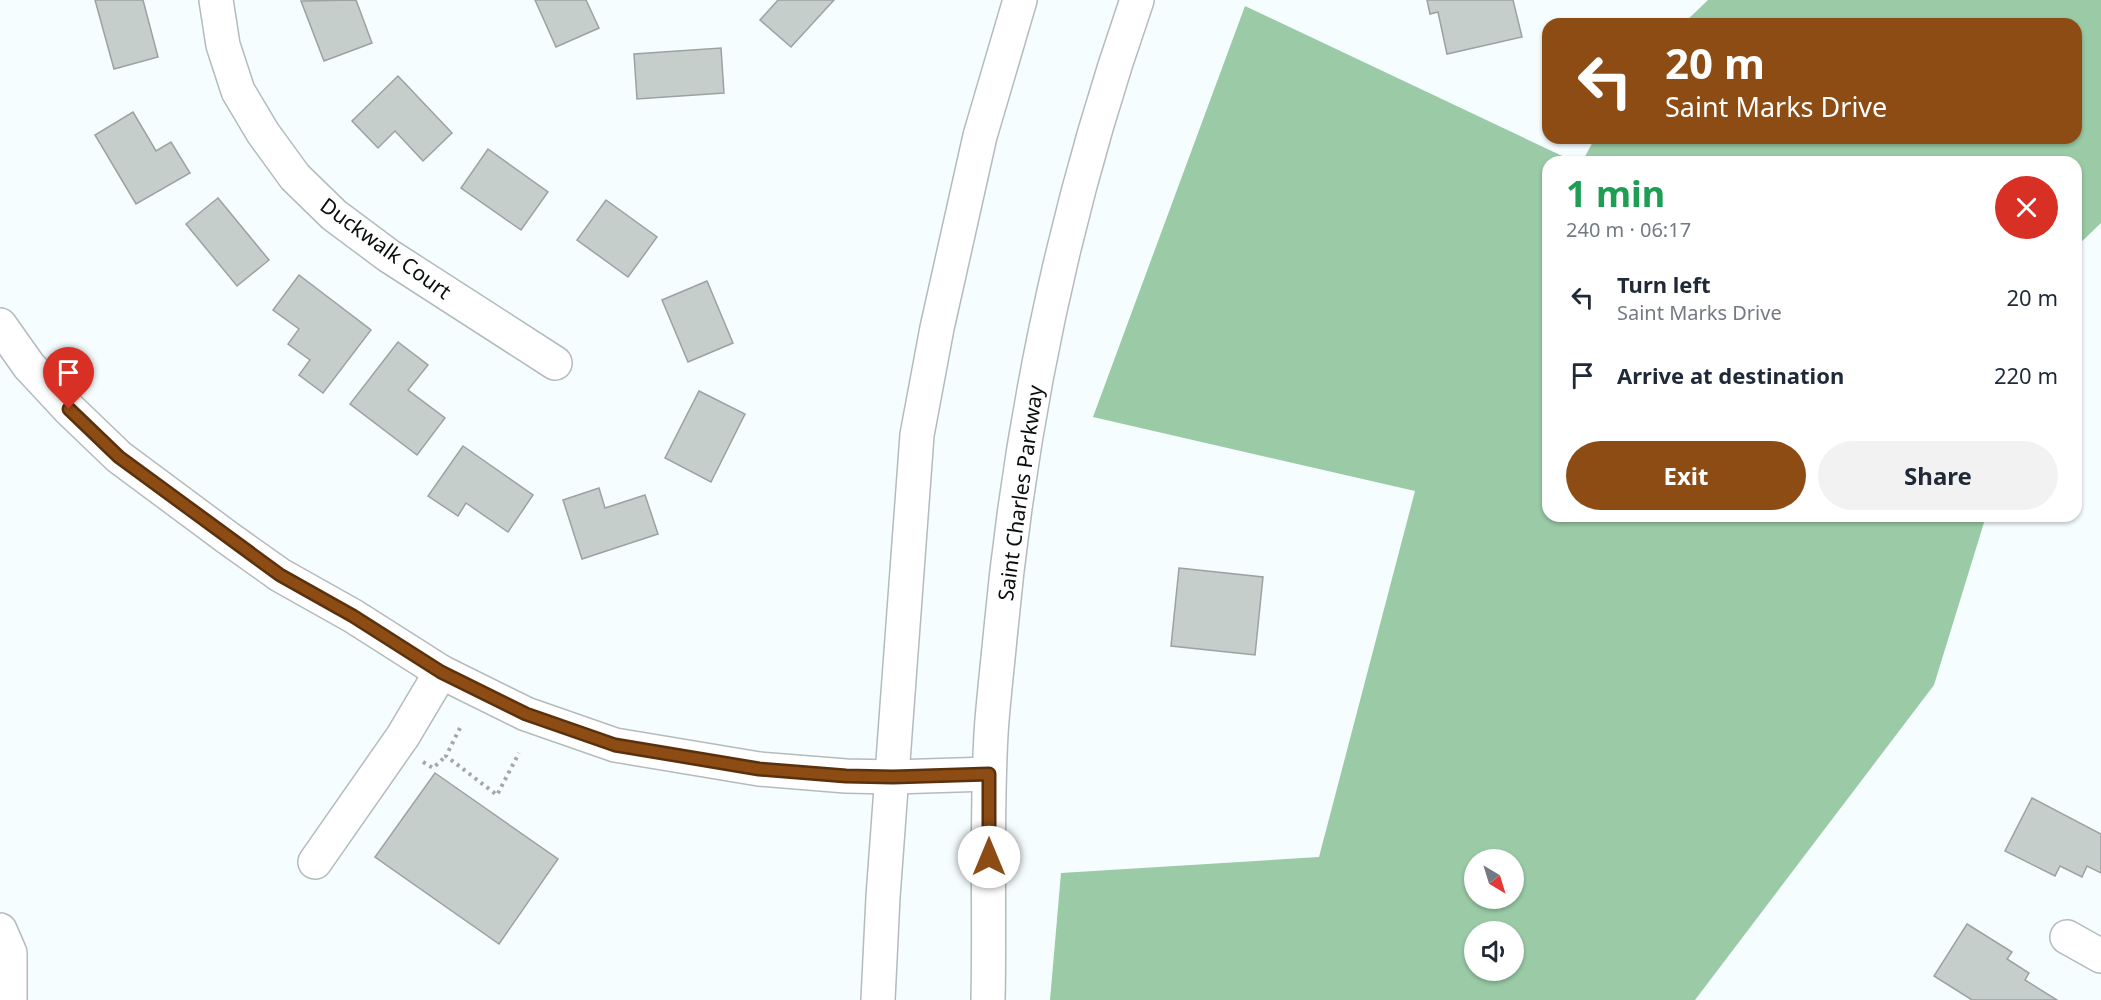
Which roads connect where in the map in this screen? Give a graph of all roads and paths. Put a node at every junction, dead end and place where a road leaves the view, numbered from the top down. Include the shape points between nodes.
1 (216, 0) edge
2 (1020, 0) edge
3 (1137, 0) edge
4 (0, 325) edge
5 (555, 363) dead end
6 (441, 672) junction
7 (460, 728) dead end
8 (519, 753) dead end
9 (446, 756) junction
10 (433, 768) dead end
11 (989, 774) junction
12 (893, 777) junction
13 (315, 862) dead end
14 (0, 930) edge
15 (2067, 937) dead end
16 (2101, 956) edge
17 (10, 1000) edge
18 (878, 1000) edge
19 (988, 1000) edge

1 - 5 main road, Duckwalk Court via 223,45 238,90 295,177 334,215 389,256
2 - 12 main road via 980,136 917,435
3 - 11 main road, Saint Charles Parkway via 1073,208 1044,338 1021,460 1005,583
4 - 6 main road via 29,366 119,457 280,575
6 - 12 main road via 526,714 615,745 759,769
6 - 13 main road via 403,736
7 - 9 path
8 - 9 path via 497,795
9 - 10 path
11 - 12 main road
11 - 19 main road, Saint Charles Parkway
12 - 18 main road
14 - 17 main road via 10,953
15 - 16 main road

